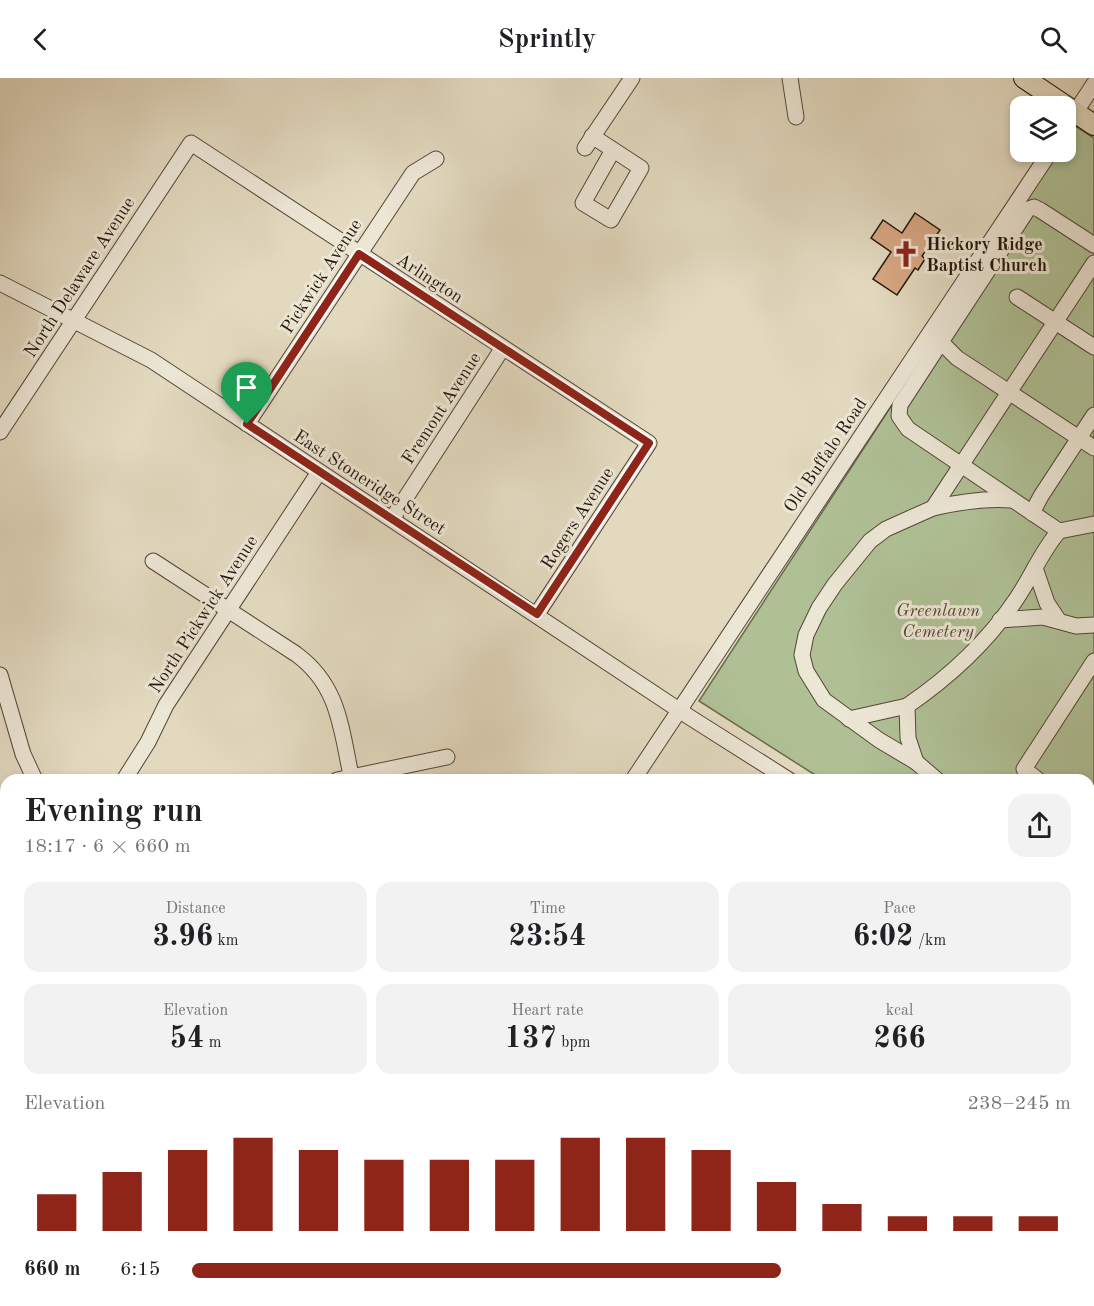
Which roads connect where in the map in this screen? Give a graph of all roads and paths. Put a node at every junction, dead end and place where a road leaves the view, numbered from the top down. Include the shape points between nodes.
1 (632, 78) edge
2 (790, 78) edge
3 (1024, 78) edge
4 (1094, 84) edge
5 (1044, 96) edge
6 (1076, 111) edge
7 (796, 117) dead end
8 (1076, 121) edge
9 (1094, 125) edge
10 (191, 143) joint
11 (613, 150) dead end
12 (436, 159) dead end
13 (1043, 162) edge
14 (1094, 245) edge
15 (359, 254) junction
16 (1094, 263) edge
17 (0, 283) edge
18 (1017, 297) dead end
19 (75, 321) junction
20 (1055, 321) junction
21 (940, 342) junction
22 (1094, 347) edge
23 (502, 349) junction
24 (1008, 392) junction
25 (1094, 415) edge
26 (247, 424) junction
27 (0, 432) edge
28 (1078, 438) junction
29 (649, 443) joint
30 (1094, 448) edge
31 (960, 465) junction
32 (319, 472) junction
33 (1014, 501) junction
34 (933, 508) junction
35 (1032, 513) junction
36 (392, 519) junction
37 (1094, 524) edge
38 (1059, 531) junction
39 (153, 561) dead end
40 (1035, 568) junction
41 (229, 609) junction
42 (537, 614) junction
43 (1000, 620) junction
44 (1059, 621) junction
45 (1094, 625) edge
46 (1094, 661) edge
47 (0, 675) edge
48 (907, 706) junction
49 (680, 709) junction
50 (849, 719) junction
51 (447, 757) dead end
52 (916, 762) junction
53 (32, 774) edge
54 (127, 774) edge
55 (346, 774) edge
56 (370, 774) edge
57 (637, 774) edge
58 (780, 774) edge
59 (929, 774) edge
60 (1020, 774) edge

1 - 11 street via 589,142
2 - 7 street
3 - 5 main road
4 - 6 street
8 - 9 main road
10 - 15 street, Arlington
10 - 19 street, North Delaware Avenue
12 - 15 street, Pickwick Avenue via 413,173
13 - 49 street, Old Buffalo Road
14 - 21 street via 1040,210 1028,209
15 - 23 street, Arlington
15 - 26 street, Pickwick Avenue
16 - 20 street
17 - 19 street, East Stoneridge Street
18 - 20 street
19 - 26 street, East Stoneridge Street via 151,360
19 - 27 street, North Delaware Avenue
20 - 22 street
20 - 24 street
21 - 24 street
21 - 31 street via 904,399 899,416 908,429
23 - 29 street, Arlington
23 - 36 street, Fremont Avenue
24 - 28 street
24 - 31 street
25 - 28 street
26 - 32 street, East Stoneridge Street
28 - 30 street
28 - 35 street
29 - 42 street, Rogers Avenue
31 - 33 street
31 - 34 street
32 - 36 street, East Stoneridge Street
32 - 41 street, North Pickwick Avenue
33 - 34 street via 960,501
33 - 35 street
34 - 50 street via 886,529 870,541 835,584 806,635 802,656 813,685 824,700
35 - 38 street
36 - 42 street, East Stoneridge Street
37 - 38 street
38 - 40 street
39 - 41 street
40 - 43 street
40 - 44 street via 1047,603
41 - 54 street, North Pickwick Avenue via 166,705
41 - 55 street via 296,654 320,676 336,706
42 - 49 street, East Stoneridge Street
43 - 44 street via 1043,617
43 - 48 street via 937,685
44 - 45 street via 1076,626
46 - 60 street
47 - 53 street
48 - 50 street
48 - 52 street via 908,738
49 - 57 street, Old Buffalo Road
49 - 58 street, East Stoneridge Street
50 - 52 street
51 - 56 street
52 - 59 street

